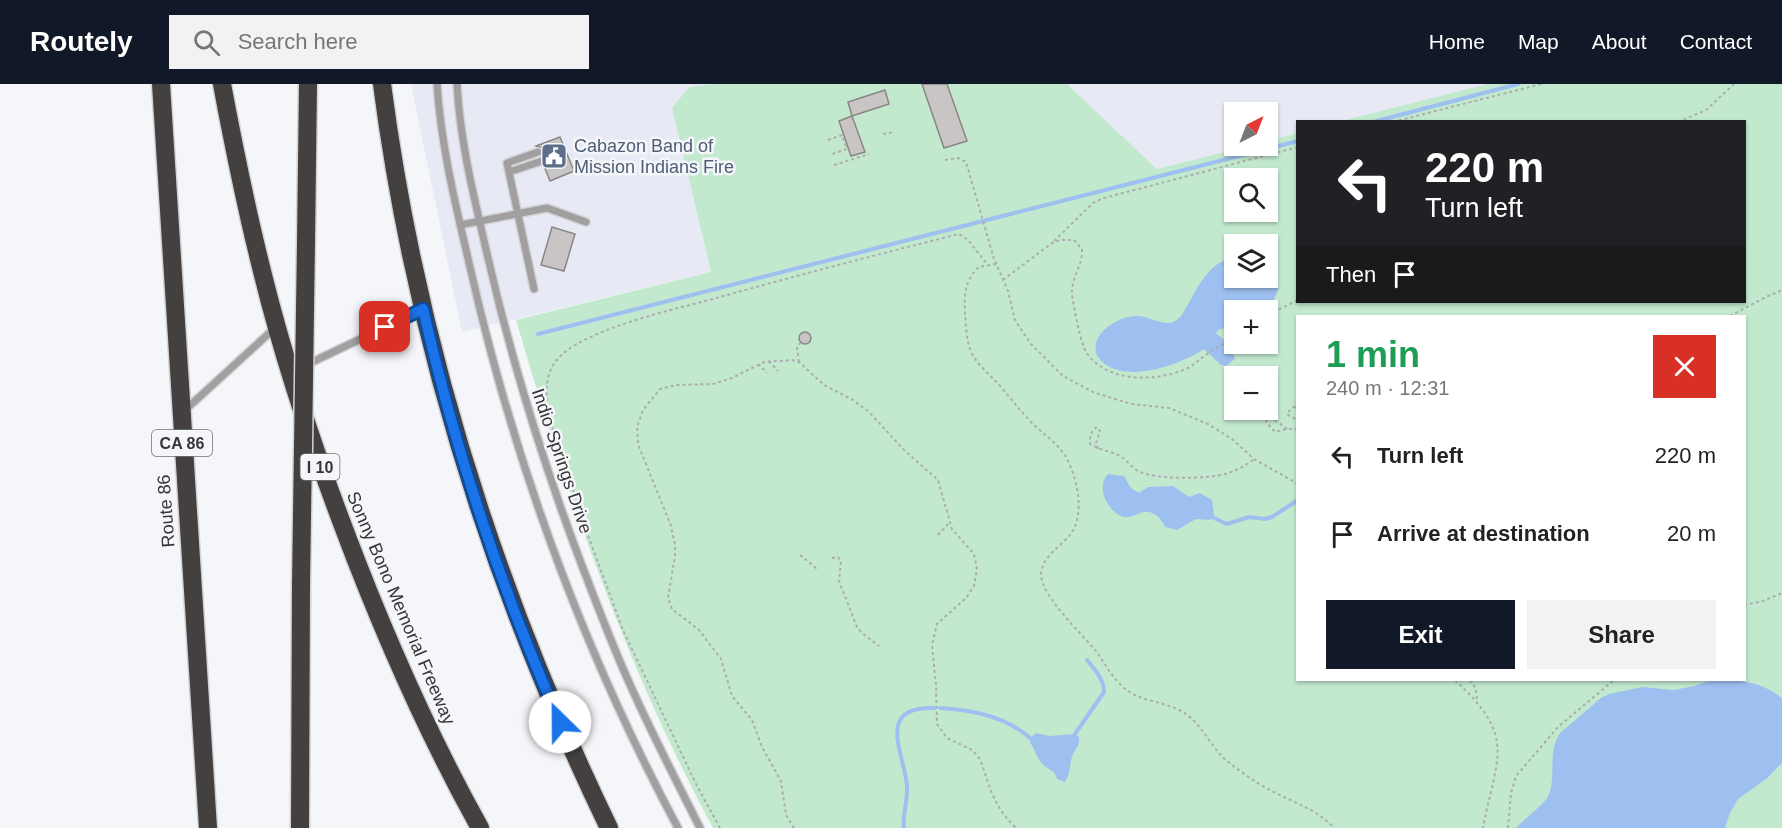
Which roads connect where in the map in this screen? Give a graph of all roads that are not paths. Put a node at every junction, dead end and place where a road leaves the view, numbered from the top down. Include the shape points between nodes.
1 (161, 84) edge
2 (222, 84) edge
3 (308, 84) edge
4 (381, 84) edge
5 (437, 84) edge
6 (457, 84) edge
7 (538, 152) dead end
8 (542, 160) dead end
9 (509, 172) junction
10 (518, 213) junction
11 (480, 221) junction
12 (586, 222) dead end
13 (460, 225) junction
14 (534, 289) dead end
15 (423, 309) junction
16 (277, 326) junction
17 (291, 373) junction
18 (180, 415) junction
19 (208, 828) edge
20 (300, 828) edge
21 (480, 828) edge
22 (609, 828) edge
23 (678, 828) edge
24 (700, 828) edge

1 - 18 highway, Route 86 / CA 86
2 - 16 highway, Sonny Bono Memorial Freeway / I 10 via 248,214
3 - 20 highway, bridge
4 - 15 highway
5 - 13 lane, Indio Springs Drive
6 - 11 lane, Indio Springs Drive
7 - 9 lane via 507,163
8 - 9 lane
9 - 10 lane
10 - 11 lane
10 - 12 lane via 547,208
10 - 14 lane
11 - 13 lane
11 - 24 lane, Indio Springs Drive via 502,321 562,513 631,688
13 - 23 lane, Indio Springs Drive via 483,326 541,519 613,696
15 - 17 lane
15 - 22 highway via 477,506 520,626
16 - 17 highway, Sonny Bono Memorial Freeway / I 10
16 - 18 lane
17 - 21 highway, Sonny Bono Memorial Freeway / I 10 via 317,458 360,573 433,739
18 - 19 highway, Route 86 / CA 86

